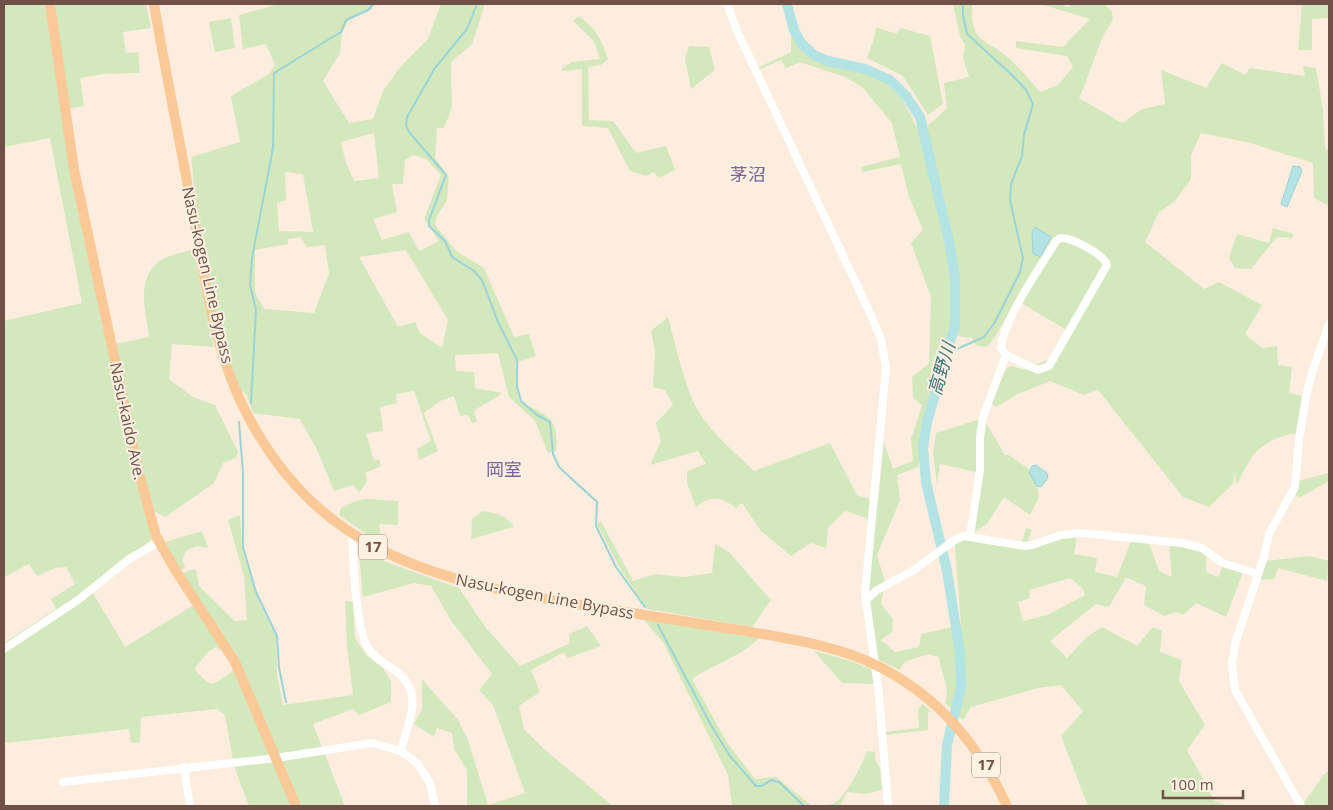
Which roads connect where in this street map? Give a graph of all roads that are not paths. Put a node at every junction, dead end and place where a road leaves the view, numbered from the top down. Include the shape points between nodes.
1 (50, 4) edge
2 (154, 4) edge
3 (727, 4) edge
4 (1329, 324) edge
5 (1006, 355) junction
6 (352, 534) junction
7 (970, 536) junction
8 (159, 542) junction
9 (1258, 574) junction
10 (866, 600) junction
11 (4, 649) edge
12 (874, 664) junction
13 (401, 751) junction
14 (276, 758) junction
15 (184, 767) junction
16 (63, 782) dead end
17 (190, 806) edge
18 (296, 806) edge
19 (435, 806) edge
20 (888, 806) edge
21 (1007, 806) edge
22 (1301, 806) edge

1 - 8 main road, Nasu-kaido Ave. via 74,169 138,473
2 - 6 main road, Nasu-kogen Line Bypass / 17 via 205,279 230,374 247,415 276,460 321,510
3 - 10 street via 737,32 871,315 885,355
4 - 9 street via 1306,396 1295,487 1269,534
5 - 5 street via 1001,348 1004,333 1056,240 1070,239 1105,260 1105,270 1049,366 1038,370
5 - 7 street via 983,417 980,470
6 - 12 main road, Nasu-kogen Line Bypass / 17 via 405,562 488,588 801,642
6 - 13 street via 365,643 378,659 401,673 412,688 412,705
7 - 9 street via 1025,546 1061,535 1081,533 1182,543 1202,548 1223,564
7 - 10 street via 956,539
8 - 11 street via 129,559 52,618
8 - 14 main road, Nasu-kaido Ave. via 235,662
9 - 22 street via 1235,644 1233,682
10 - 12 street
12 - 20 street
12 - 21 main road, Nasu-kogen Line Bypass / 17 via 911,686 948,715 981,758
13 - 14 street via 372,743
13 - 19 street via 423,770 432,789
14 - 15 street
14 - 18 main road, Nasu-kaido Ave.
15 - 16 street
15 - 17 street

